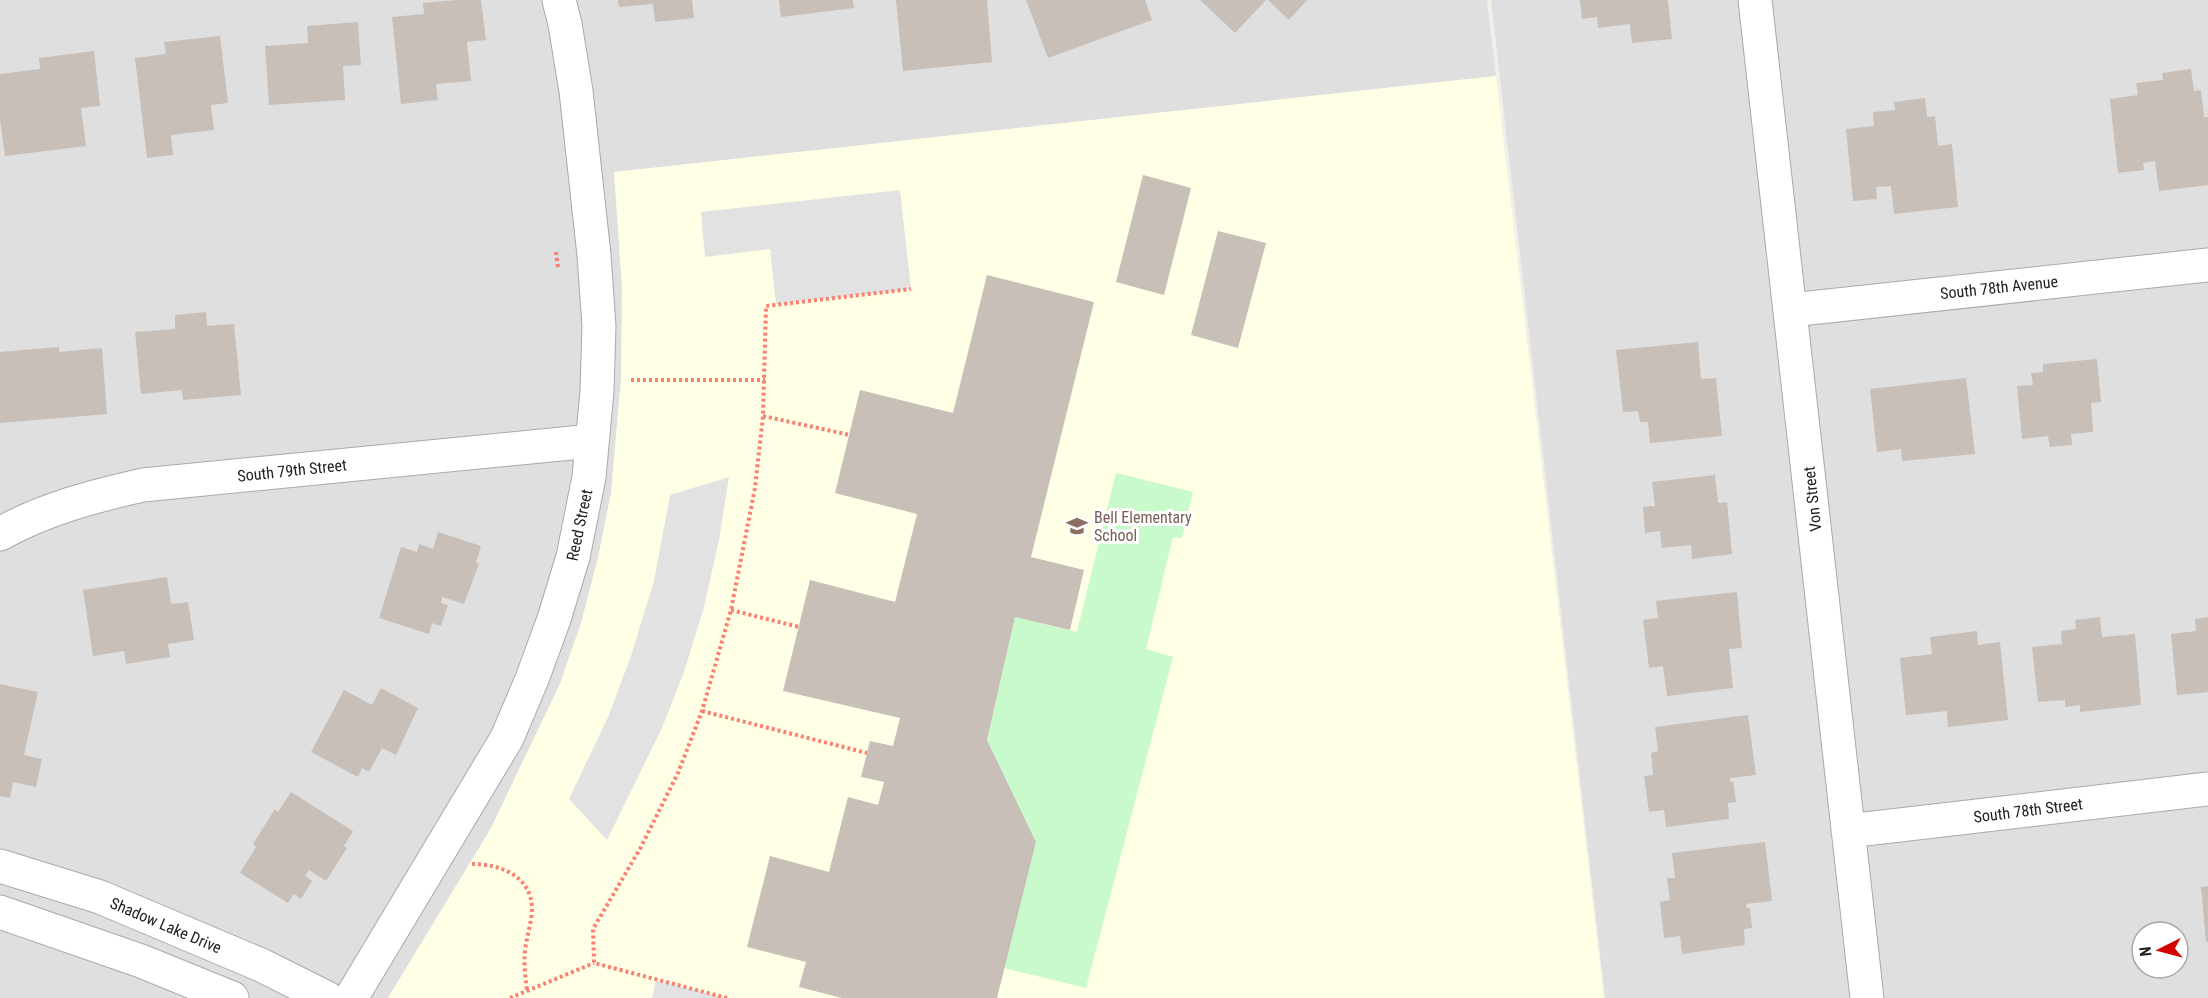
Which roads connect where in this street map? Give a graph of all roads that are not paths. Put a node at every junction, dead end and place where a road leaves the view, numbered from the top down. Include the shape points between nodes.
1 (559, 0) edge
2 (1755, 0) edge
3 (2208, 265) edge
4 (1791, 310) junction
5 (592, 441) junction
6 (0, 534) edge
7 (2208, 789) edge
8 (1848, 831) junction
9 (0, 866) edge
10 (0, 912) edge
11 (232, 998) edge
12 (327, 998) edge
13 (351, 998) edge
14 (1866, 998) edge

1 - 5 street, Reed Street via 576,91 595,267 599,326
2 - 4 street, Von Street
3 - 4 street, South 78th Avenue
4 - 8 street, Von Street
5 - 6 street, South 79th Street via 143,485 52,510
5 - 13 street, Reed Street via 573,557 555,619 507,738
7 - 8 street, South 78th Street
8 - 14 street, Von Street
9 - 12 street, Shadow Lake Drive via 100,897 261,965
10 - 11 street via 141,961

